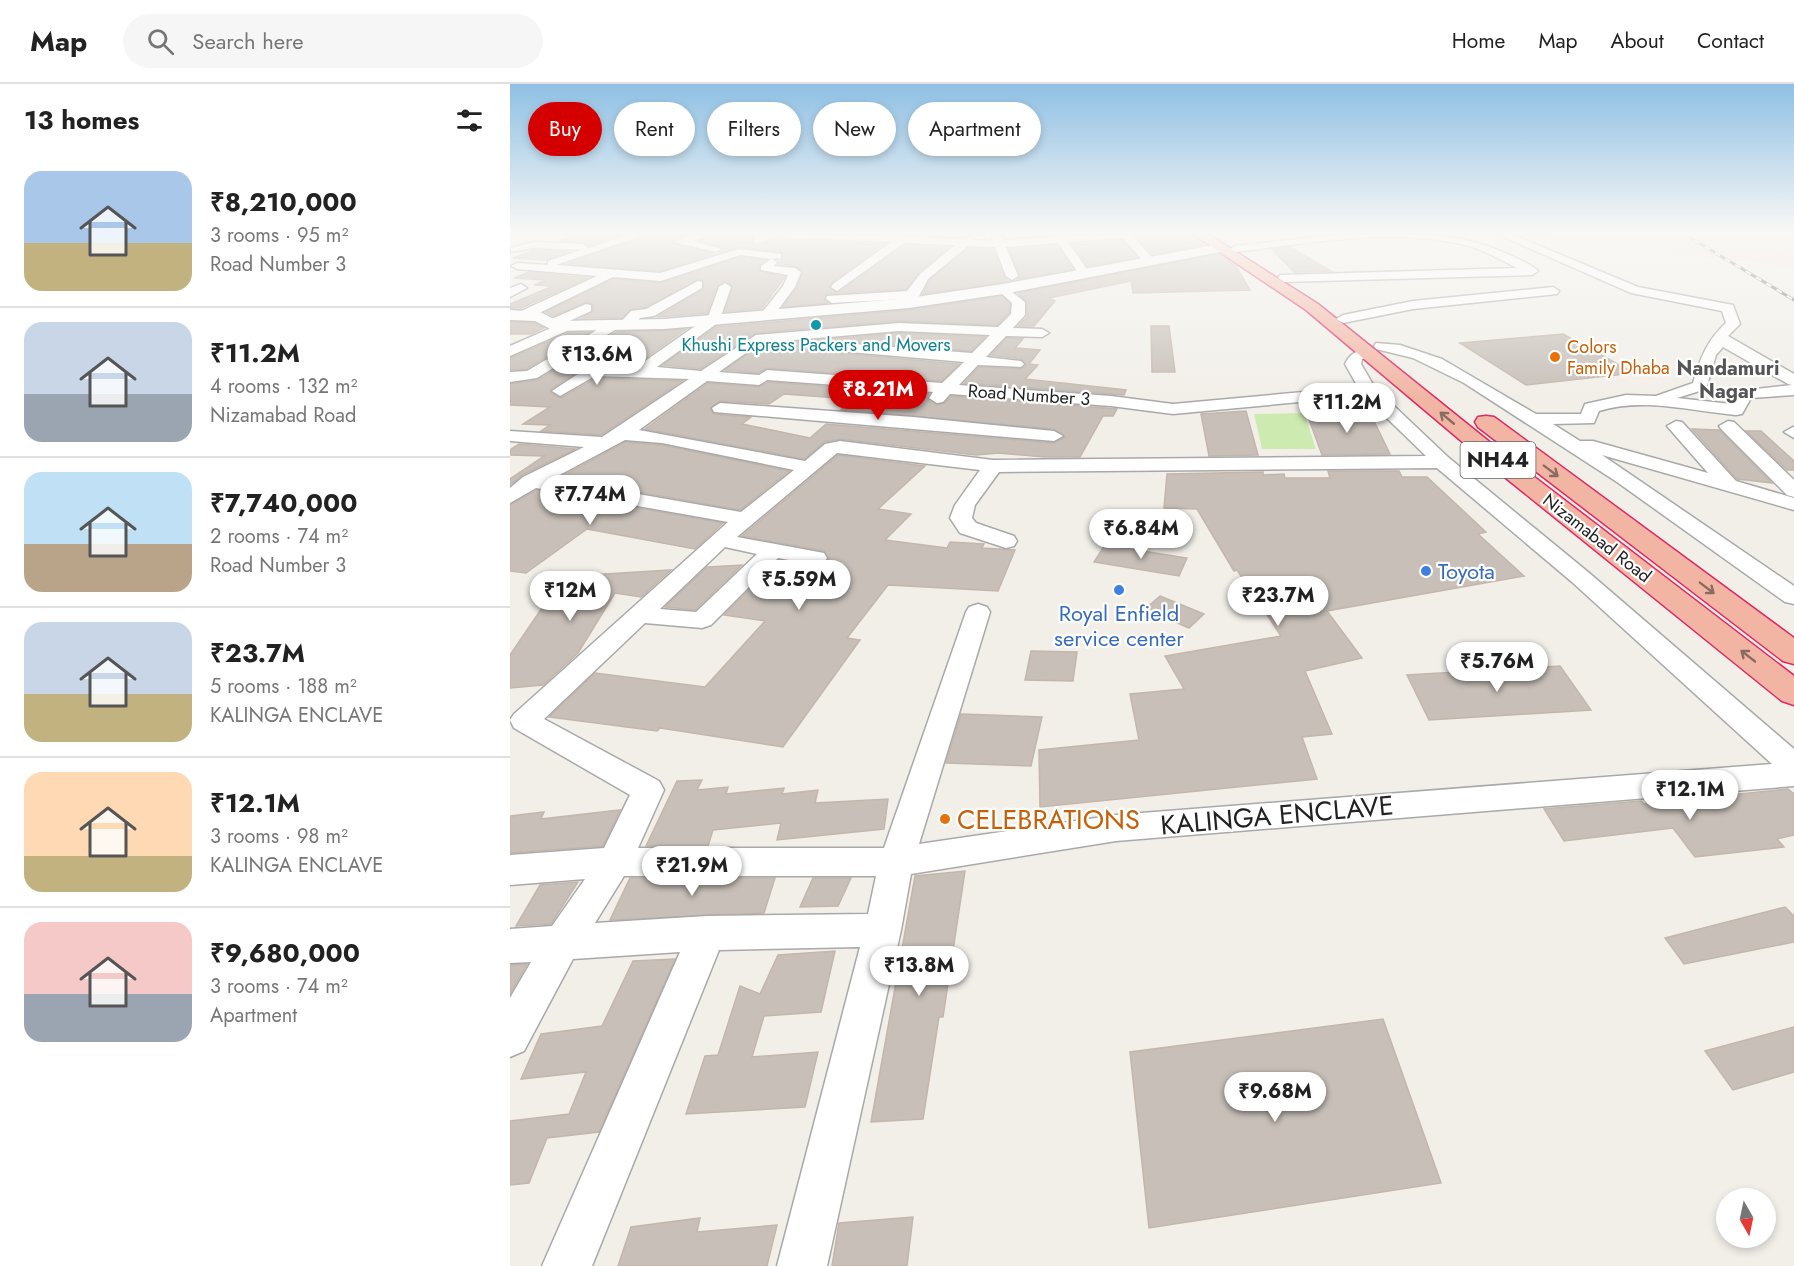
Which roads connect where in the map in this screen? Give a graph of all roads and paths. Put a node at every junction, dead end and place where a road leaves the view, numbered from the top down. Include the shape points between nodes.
1 (576, 289) edge
2 (691, 289) edge
3 (720, 289) edge
4 (788, 289) edge
5 (839, 289) edge
6 (915, 289) edge
7 (970, 289) edge
8 (1011, 289) edge
9 (1287, 289) edge
10 (1300, 289) edge
11 (1633, 289) edge
12 (1553, 291) dead end
13 (909, 299) junction
14 (586, 308) dead end
15 (800, 313) junction
16 (517, 315) edge
17 (767, 315) junction
18 (714, 319) junction
19 (1343, 319) junction
20 (557, 326) junction
21 (618, 326) junction
22 (1001, 332) junction
23 (1042, 333) dead end
24 (1720, 336) junction
25 (802, 344) junction
26 (1376, 349) junction
27 (510, 352) edge
28 (974, 359) junction
29 (784, 363) dead end
30 (1016, 364) dead end
31 (642, 371) junction
32 (706, 374) junction
33 (510, 377) edge
34 (763, 377) junction
35 (1794, 381) edge
36 (946, 389) junction
37 (1794, 390) edge
38 (1368, 391) junction
39 (560, 392) dead end
40 (1655, 400) junction
41 (1533, 418) junction
42 (913, 422) junction
43 (1676, 426) dead end
44 (1728, 426) dead end
45 (510, 436) edge
46 (1054, 436) dead end
47 (614, 438) junction
48 (1564, 438) junction
49 (884, 452) junction
50 (1442, 462) junction
51 (993, 466) junction
52 (808, 467) junction
53 (535, 480) junction
54 (510, 482) edge
55 (1725, 483) junction
56 (1792, 491) edge
57 (510, 497) edge
58 (744, 519) junction
59 (720, 540) junction
60 (1006, 541) dead end
61 (773, 550) junction
62 (816, 558) dead end
63 (1794, 597) edge
64 (978, 612) dead end
65 (640, 615) junction
66 (1794, 654) edge
67 (1794, 693) edge
68 (1794, 766) edge
69 (1794, 774) edge
70 (615, 862) junction
71 (896, 862) junction
72 (510, 870) edge
73 (883, 930) junction
74 (706, 933) junction
75 (562, 943) junction
76 (510, 946) edge
77 (510, 1037) edge
78 (567, 1266) edge
79 (802, 1266) edge

1 - 16 street
2 - 21 street via 649,314 636,314
3 - 18 street
4 - 17 street
5 - 13 street via 834,293
6 - 13 street
7 - 13 street
8 - 22 street via 1020,306 1018,315
9 - 26 highway, Nizamabad Road / NH44
10 - 19 highway, Nizamabad Road / NH44
11 - 24 street via 1728,308 1733,324
12 - 19 street via 1413,305
13 - 15 street
14 - 20 street
15 - 17 street
15 - 25 street
16 - 20 street via 549,320
17 - 18 street
18 - 21 street
18 - 31 street
19 - 26 highway, Nizamabad Road / NH44
20 - 21 street
20 - 27 street
21 - 33 street via 531,375
22 - 23 street
22 - 25 street via 899,327
22 - 28 street
24 - 35 street
24 - 40 street via 1709,352 1700,386
25 - 28 street
25 - 32 street via 756,339
26 - 38 street via 1356,356 1353,364
26 - 41 street via 1424,354
26 -> 66 highway, Nizamabad Road / NH44 via 1481,418
67 -> 26 highway, Nizamabad Road / NH44 via 1499,461
28 - 30 street
28 - 36 street
29 - 34 street
31 - 32 street, Road Number 3
31 - 39 street, Road Number 3 via 592,371
32 - 34 street, Road Number 3
32 - 47 street
34 - 36 street, Road Number 3
34 - 42 street via 720,408
36 - 38 street, Road Number 3 via 1173,409
36 - 42 street
37 - 40 street via 1745,394 1736,410
38 - 50 street
40 - 41 street via 1611,400 1592,408 1588,419
41 - 48 street
42 - 46 street
42 - 49 street
43 - 55 street
44 - 56 street
45 - 47 street
47 - 52 street via 662,438
47 - 53 street
48 - 55 street
48 - 63 street
49 - 51 street
49 - 52 street via 832,448
50 - 51 street
50 - 68 street via 1580,577
51 - 60 street via 965,505 961,518 968,528
52 - 58 street
53 - 54 street
53 - 57 street
53 - 58 street
55 - 56 street
58 - 59 street
59 - 61 street
59 - 65 street
61 - 62 street
61 - 65 street via 702,620
64 - 71 street
65 - 70 street via 524,721 648,790
69 - 71 street, KALINGA ENCLAVE via 1116,828
70 - 71 street, KALINGA ENCLAVE
70 - 72 street, KALINGA ENCLAVE
70 - 75 street
71 - 73 street
73 - 74 street
73 - 79 street
74 - 75 street
74 - 78 street
75 - 76 street
75 - 77 street

